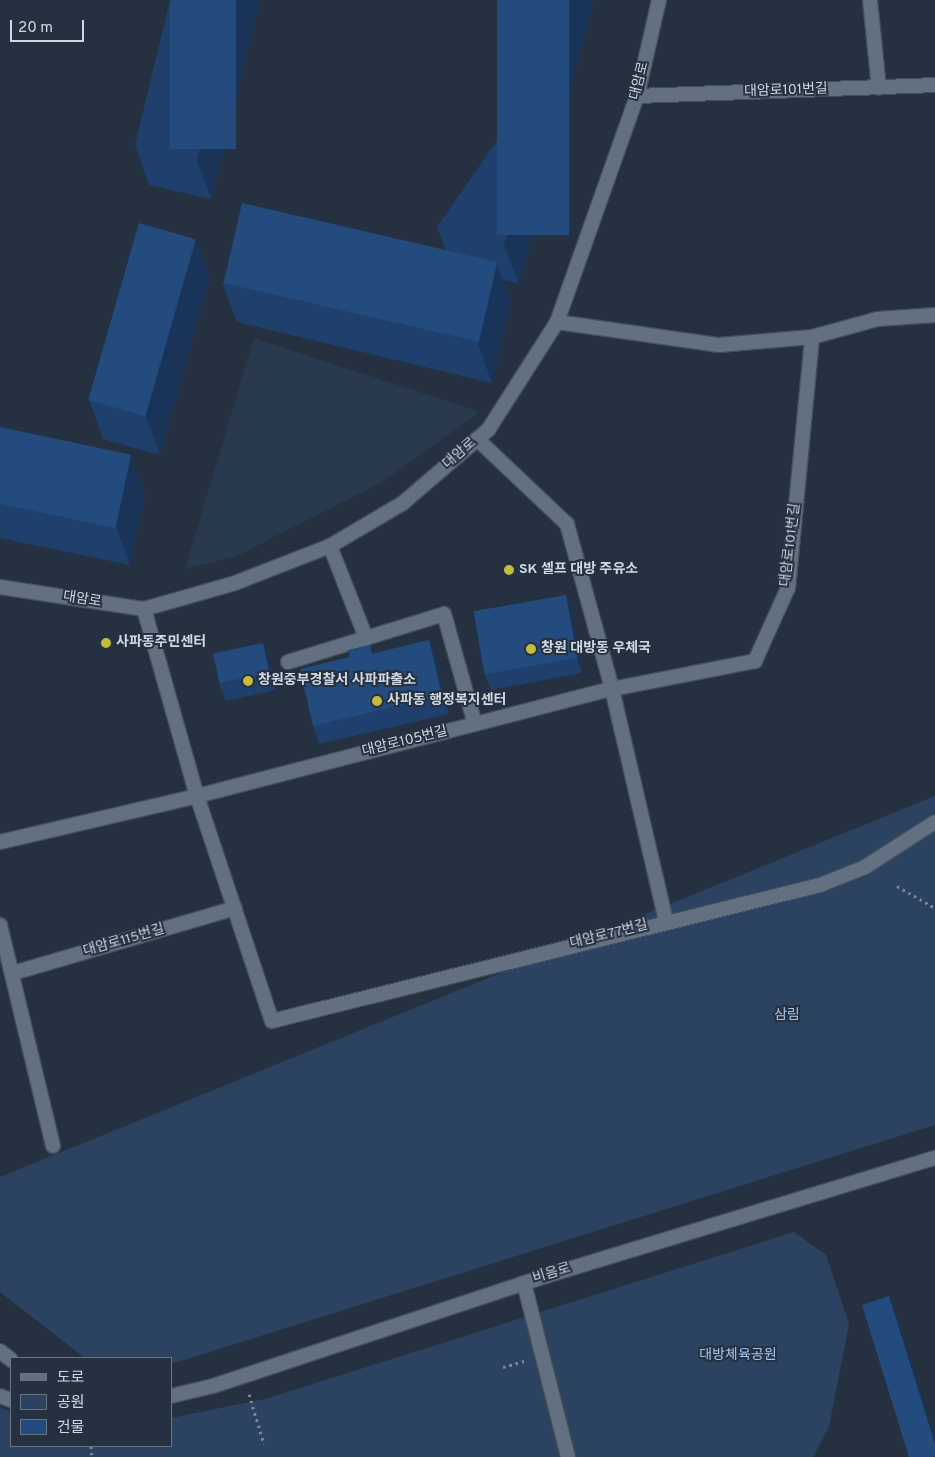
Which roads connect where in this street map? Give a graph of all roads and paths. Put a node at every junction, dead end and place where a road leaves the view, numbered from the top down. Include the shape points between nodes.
1 (659, 0) edge
2 (870, 0) edge
3 (935, 85) edge
4 (879, 88) junction
5 (636, 96) junction
6 (935, 315) edge
7 (557, 322) junction
8 (812, 337) junction
9 (477, 439) junction
10 (330, 546) junction
11 (0, 587) edge
12 (144, 609) junction
13 (366, 638) junction
14 (288, 662) dead end
15 (612, 689) junction
16 (475, 724) junction
17 (197, 796) junction
18 (935, 822) edge
19 (0, 842) edge
20 (897, 886) dead end
21 (235, 908) junction
22 (935, 908) edge
23 (666, 921) junction
24 (0, 925) edge
25 (13, 973) junction
26 (53, 1146) dead end
27 (935, 1158) edge
28 (524, 1283) junction
29 (0, 1351) edge
30 (10, 1359) edge
31 (244, 1376) junction
32 (172, 1396) edge
33 (264, 1444) dead end
34 (568, 1457) edge

1 - 5 street, 대암로
2 - 4 street
3 - 4 street, 대암로101번길
4 - 5 street, 대암로101번길
5 - 7 street, 대암로
6 - 8 street via 878,319
7 - 8 street via 719,345
7 - 9 street, 대암로 via 488,430
8 - 15 street, 대암로101번길 via 788,588 755,661
9 - 10 street, 대암로 via 403,503
9 - 15 street via 567,524
10 - 12 street, 대암로 via 235,583
10 - 13 street
11 - 12 street, 대암로
12 - 17 street
13 - 14 street
13 - 16 street via 444,614
15 - 16 street, 대암로105번길
15 - 23 street
16 - 17 street, 대암로105번길
17 - 19 street
17 - 21 street
18 - 23 street, 대암로77번길 via 865,867 820,885
20 - 22 path
21 - 23 street, 대암로77번길 via 272,1021
21 - 25 street, 대암로115번길
24 - 25 street
25 - 26 street
27 - 28 street, 비음로
28 - 31 street, 비음로
28 - 34 street
29 - 30 street
31 - 32 street, 비음로
31 - 33 path

